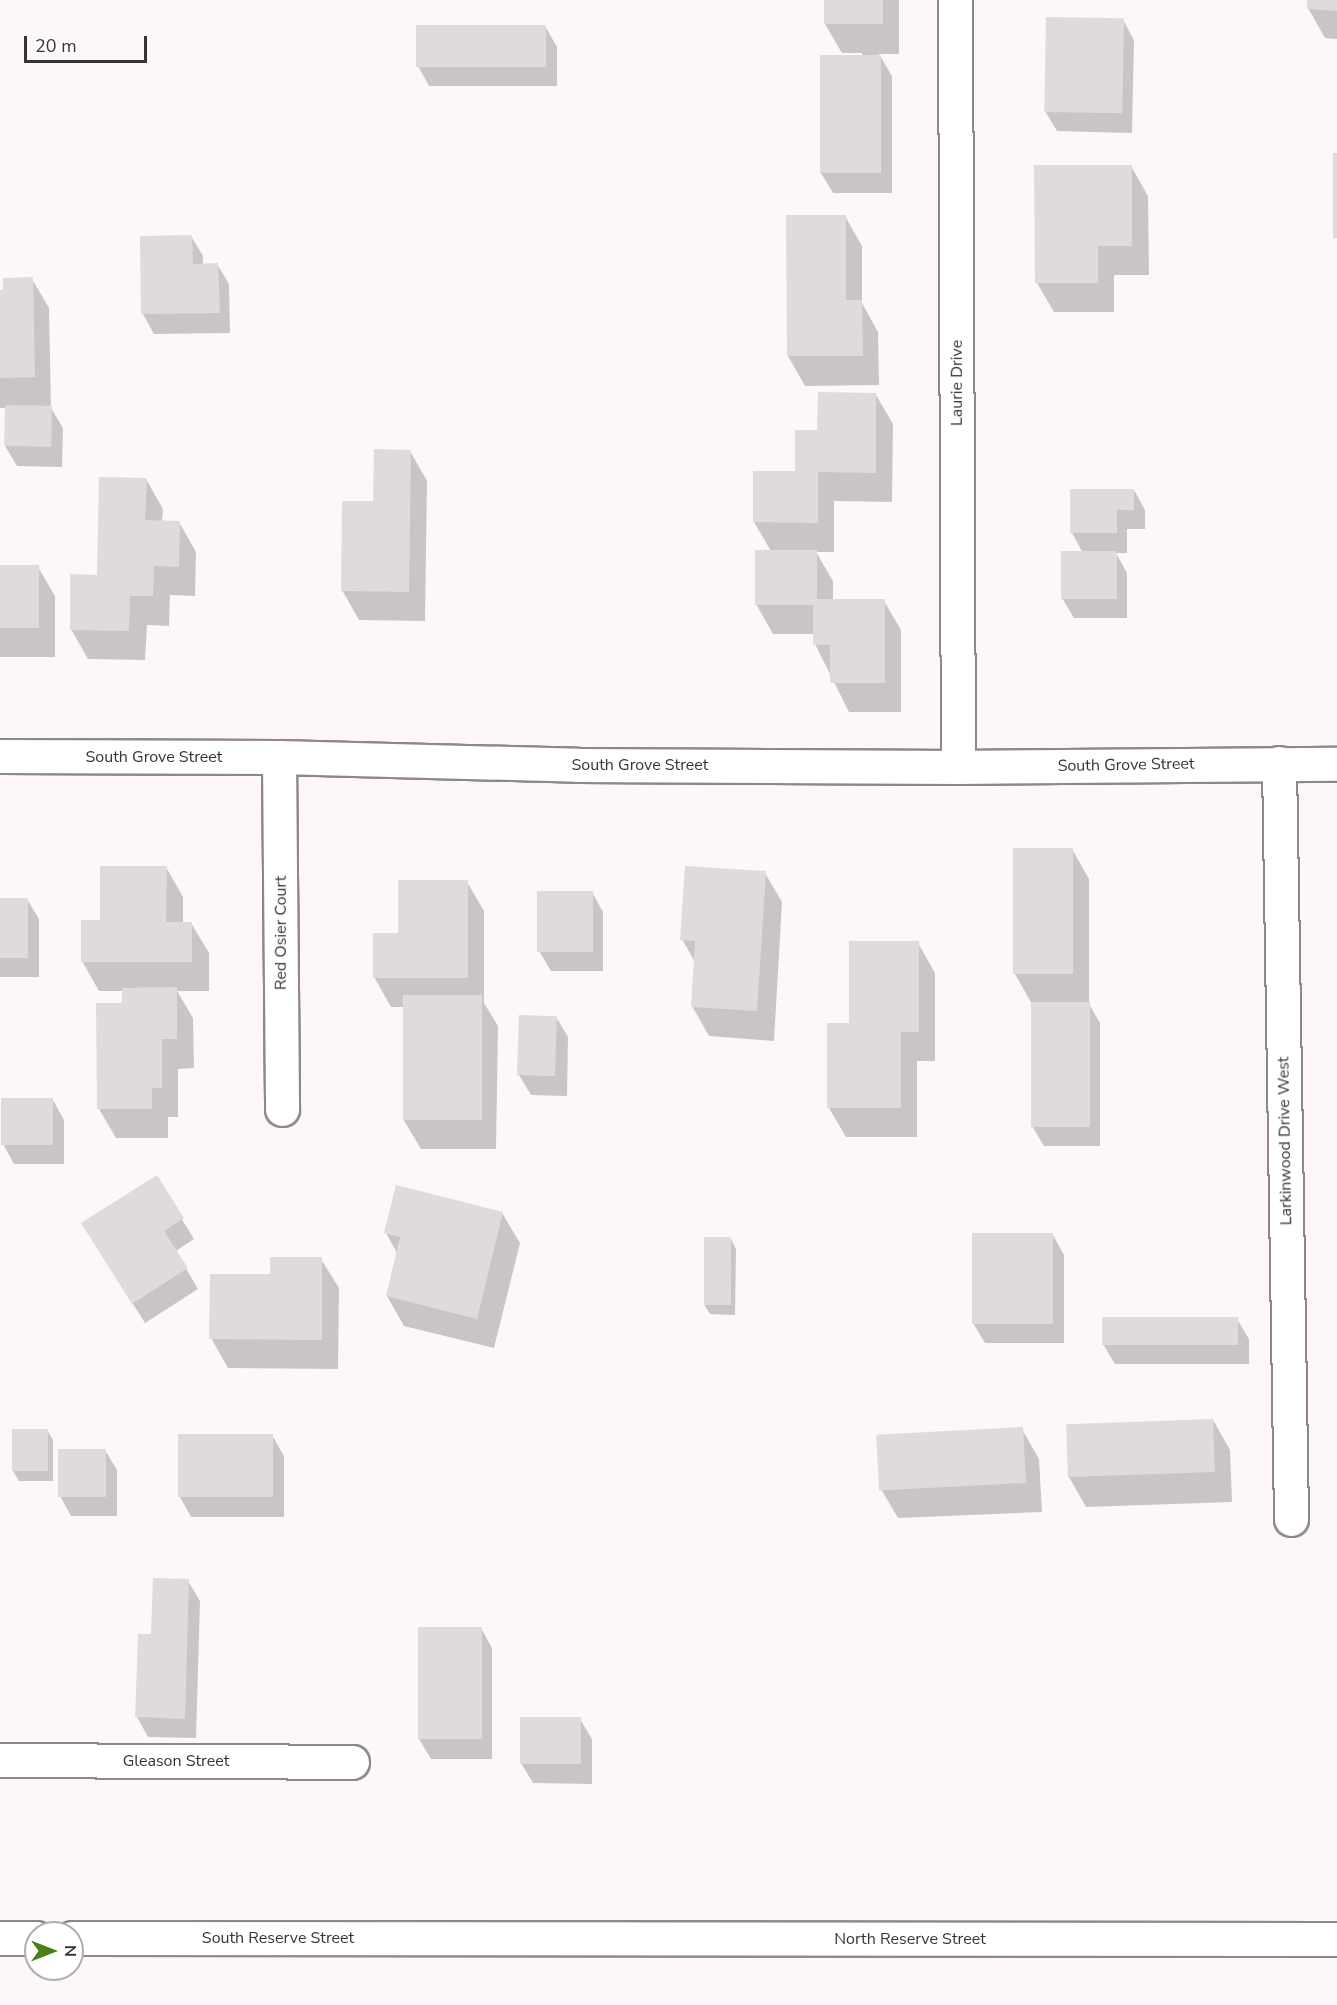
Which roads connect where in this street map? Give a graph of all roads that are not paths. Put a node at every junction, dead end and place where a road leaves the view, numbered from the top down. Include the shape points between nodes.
1 (955, 0) edge
2 (0, 756) edge
3 (279, 757) junction
4 (1280, 763) junction
5 (1337, 764) edge
6 (958, 767) junction
7 (282, 1109) dead end
8 (1291, 1519) dead end
9 (0, 1760) edge
10 (352, 1762) dead end
11 (0, 1938) edge
12 (24, 1938) edge
13 (84, 1938) edge
14 (484, 1939) joint
15 (1337, 1940) edge

1 - 6 main road, Laurie Drive
2 - 3 main road, South Grove Street
3 - 6 main road, South Grove Street via 578,765
3 - 7 main road, Red Osier Court
4 - 5 main road, South Grove Street
4 - 6 main road, South Grove Street
4 - 8 main road, Larkinwood Drive West
9 - 10 main road, Gleason Street
11 - 12 main road
13 - 14 main road, South Reserve Street
14 - 15 main road, North Reserve Street

